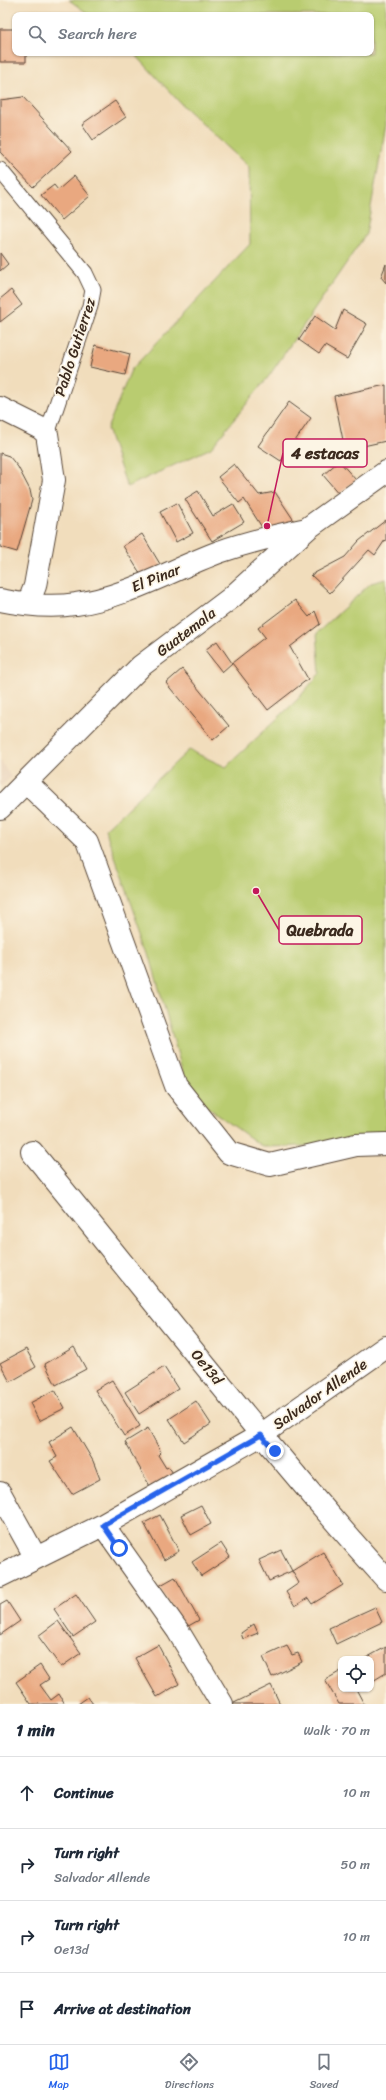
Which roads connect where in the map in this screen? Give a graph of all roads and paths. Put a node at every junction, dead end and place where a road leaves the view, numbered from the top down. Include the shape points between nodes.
1 (0, 170) edge
2 (0, 408) edge
3 (47, 434) junction
4 (386, 472) edge
5 (308, 528) junction
6 (0, 600) edge
7 (28, 604) junction
8 (26, 782) junction
9 (0, 808) edge
10 (386, 1144) edge
11 (32, 1152) dead end
12 (386, 1347) edge
13 (261, 1435) junction
14 (0, 1493) edge
15 (103, 1525) junction
16 (36, 1558) junction
17 (385, 1575) edge
18 (0, 1576) edge
19 (222, 1704) edge

1 - 3 lane, Pablo Gutierrez via 85,273 93,290 90,306
2 - 3 street
3 - 7 street, Pablo Gutierrez via 54,480 35,586
4 - 5 street, Guatemala
5 - 7 street, El Pinar via 218,552 125,591 77,604
5 - 8 street, Guatemala via 231,598 141,666
6 - 7 street, El Pinar
8 - 9 street, Guatemala
8 - 10 street via 87,841 176,1086 229,1153 270,1165 356,1144
11 - 13 street, Oe13d
12 - 13 street, Salvador Allende
13 - 15 street, Salvador Allende
13 - 17 street, Oe13d
14 - 16 street
15 - 16 street, Salvador Allende
15 - 19 street via 178,1631
16 - 18 street, Salvador Allende

